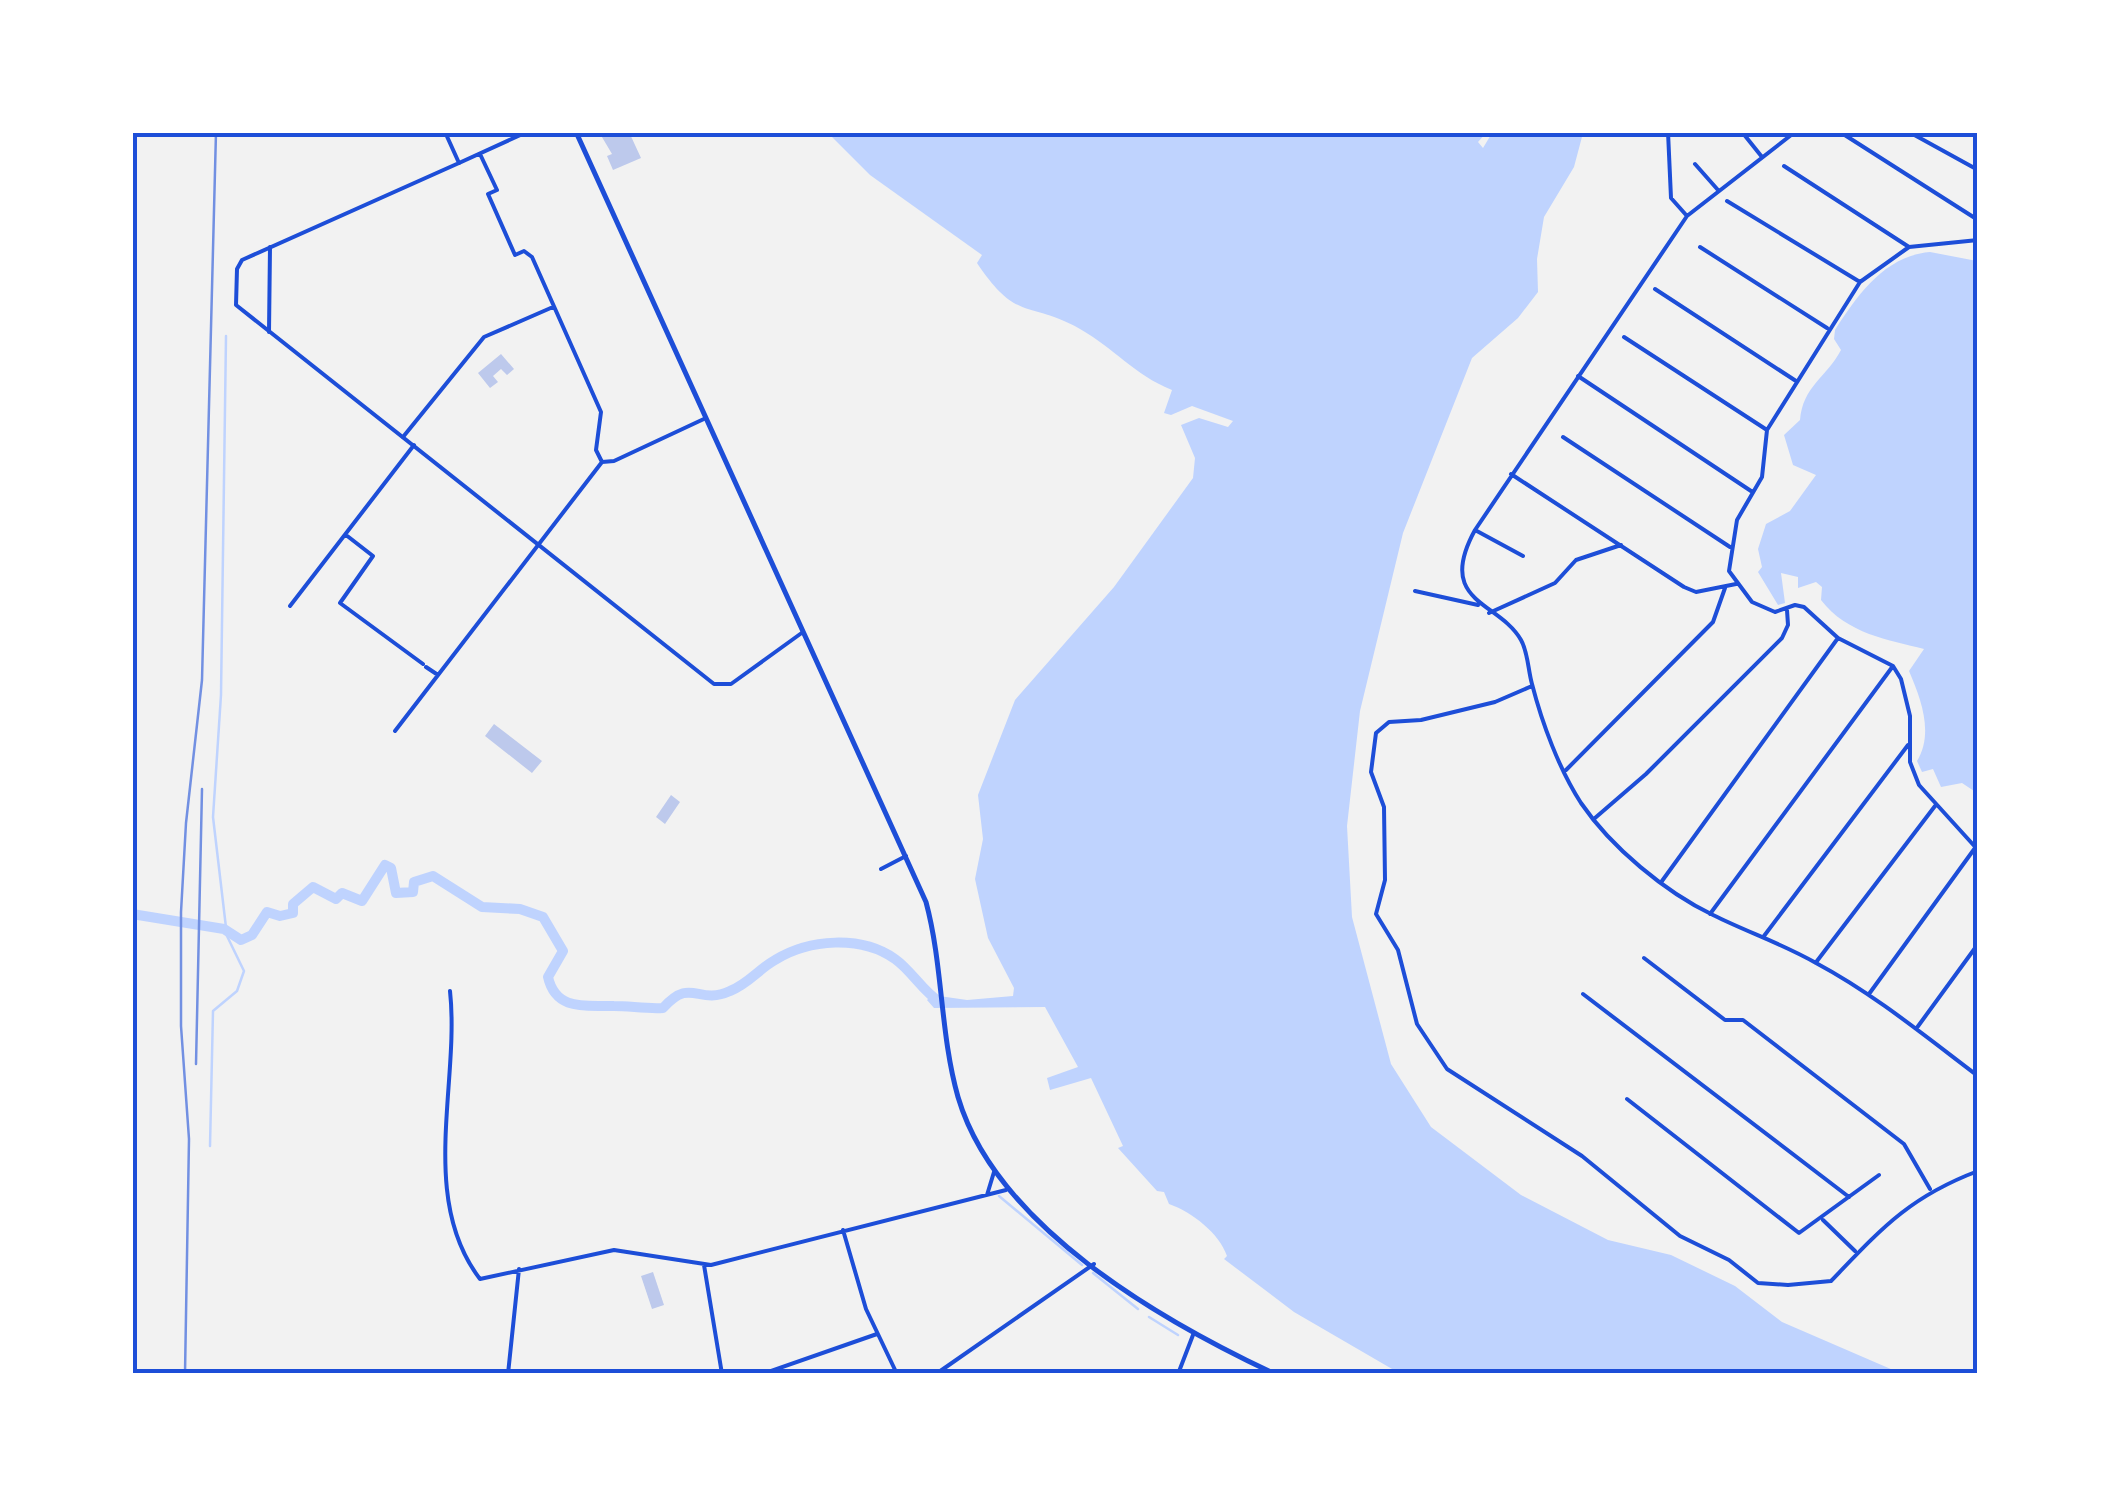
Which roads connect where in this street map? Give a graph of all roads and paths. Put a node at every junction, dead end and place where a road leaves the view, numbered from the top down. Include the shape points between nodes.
1 (445, 132) edge
2 (527, 132) edge
3 (576, 132) edge
4 (1668, 132) edge
5 (1742, 132) edge
6 (1796, 132) edge
7 (1840, 132) edge
8 (1908, 132) edge
9 (480, 154) junction
10 (1762, 158) junction
11 (459, 164) junction
12 (1696, 164) dead end
13 (1784, 166) dead end
14 (1978, 170) edge
15 (1718, 190) junction
16 (1728, 201) dead end
17 (1686, 216) junction
18 (1978, 220) edge
19 (1978, 240) edge
20 (270, 247) junction
21 (1700, 247) dead end
22 (1909, 247) junction
23 (1860, 282) junction
24 (1655, 289) dead end
25 (553, 307) junction
26 (1826, 328) junction
27 (269, 332) junction
28 (1624, 337) dead end
29 (1578, 376) junction
30 (1796, 381) junction
31 (706, 418) junction
32 (1767, 430) junction
33 (403, 437) junction
34 (1563, 437) dead end
35 (414, 445) junction
36 (602, 462) junction
37 (1510, 474) junction
38 (1751, 492) junction
39 (1476, 530) junction
40 (345, 535) junction
41 (540, 544) junction
42 (1620, 545) junction
43 (1730, 547) junction
44 (1523, 556) dead end
45 (1736, 584) junction
46 (1724, 588) junction
47 (1415, 591) dead end
48 (1478, 605) junction
49 (290, 606) dead end
50 (1787, 610) junction
51 (1489, 613) junction
52 (804, 632) junction
53 (1838, 638) junction
54 (1892, 666) junction
55 (438, 675) junction
56 (1532, 686) junction
57 (395, 732) dead end
58 (1908, 745) junction
59 (1566, 771) junction
60 (1935, 806) junction
61 (1594, 818) junction
62 (1976, 849) edge
63 (906, 856) junction
64 (880, 870) dead end
65 (1661, 882) junction
66 (1710, 914) junction
67 (1764, 936) junction
68 (1978, 944) edge
69 (1644, 958) dead end
70 (1816, 962) junction
71 (450, 991) dead end
72 (1583, 994) dead end
73 (1868, 995) junction
74 (1916, 1030) junction
75 (1978, 1076) edge
76 (1627, 1099) dead end
77 (1978, 1171) edge
78 (994, 1172) junction
79 (1879, 1174) dead end
80 (1930, 1189) junction
81 (1006, 1190) junction
82 (987, 1195) junction
83 (1849, 1196) junction
84 (1822, 1219) junction
85 (843, 1230) junction
86 (1855, 1251) junction
87 (1094, 1264) junction
88 (704, 1265) junction
89 (519, 1270) junction
90 (877, 1334) junction
91 (1192, 1335) junction
92 (508, 1374) edge
93 (722, 1374) edge
94 (762, 1374) edge
95 (898, 1374) edge
96 (936, 1374) edge
97 (1178, 1374) edge
98 (1276, 1374) edge

1 - 11 street
2 - 9 street
3 - 31 main road
4 - 17 street via 1670,190
5 - 10 street
6 - 10 street
7 - 18 street
8 - 14 street
9 - 11 street
9 - 25 street via 497,190 488,194 516,255 532,257
10 - 15 street
11 - 20 street
12 - 15 street
13 - 22 street
15 - 17 street
16 - 23 street
17 - 29 street
19 - 22 street
20 - 27 street
20 - 27 street via 238,264 236,305
21 - 26 street
22 - 23 street
23 - 26 street
24 - 30 street
25 - 33 street via 484,336
25 - 36 street via 601,412 596,450
26 - 30 street
27 - 33 street
28 - 32 street
29 - 37 street
29 - 38 street
30 - 32 street
31 - 36 street
31 - 52 main road
32 - 38 street via 1762,477
33 - 35 street
34 - 43 street
35 - 40 street
35 - 41 street
36 - 41 street
37 - 39 street
37 - 42 street
38 - 43 street
39 - 44 street
39 - 48 street via 1464,561
40 - 49 street
40 - 55 street via 373,556 340,602
41 - 52 street via 718,686 731,684
41 - 55 street
42 - 46 street via 1696,592
42 - 51 street via 1576,560 1555,582
43 - 45 street via 1728,571
45 - 46 street
45 - 50 street via 1752,602
46 - 59 street via 1713,622
47 - 48 street
48 - 51 street
50 - 53 street via 1804,607
50 - 61 street via 1782,638
51 - 56 street via 1522,641
52 - 63 main road
53 - 54 street
53 - 65 street
54 - 58 street via 1910,716
54 - 66 street
55 - 57 street
56 - 59 street
56 - 86 street via 1495,702 1389,722 1376,734 1371,772 1384,807 1385,880 1376,914 1398,950 1417,1024 1447,1069 1582,1156 1680,1236 1758,1283 1831,1281
58 - 60 street via 1920,785
58 - 67 street
59 - 61 street
60 - 62 street
60 - 70 street
61 - 65 street
62 - 73 street
63 - 64 street
63 - 78 main road via 926,902 960,1102
65 - 66 street
66 - 67 street
67 - 70 street
68 - 74 street
69 - 80 street via 1725,1020 1743,1020 1904,1144
70 - 73 street
71 - 89 street via 454,1028 445,1150 456,1238 480,1278
72 - 83 street
73 - 74 street
74 - 75 street
76 - 84 street via 1799,1233
77 - 80 street
78 - 81 main road
78 - 82 street
79 - 83 street
80 - 86 street
81 - 82 street
81 - 87 main road
82 - 85 street
83 - 84 street
84 - 86 street
85 - 88 street
85 - 90 street
87 - 91 main road
87 - 96 street
88 - 89 street via 614,1250
88 - 93 street
89 - 92 street
90 - 94 street
90 - 95 street
91 - 97 street
91 - 98 main road

